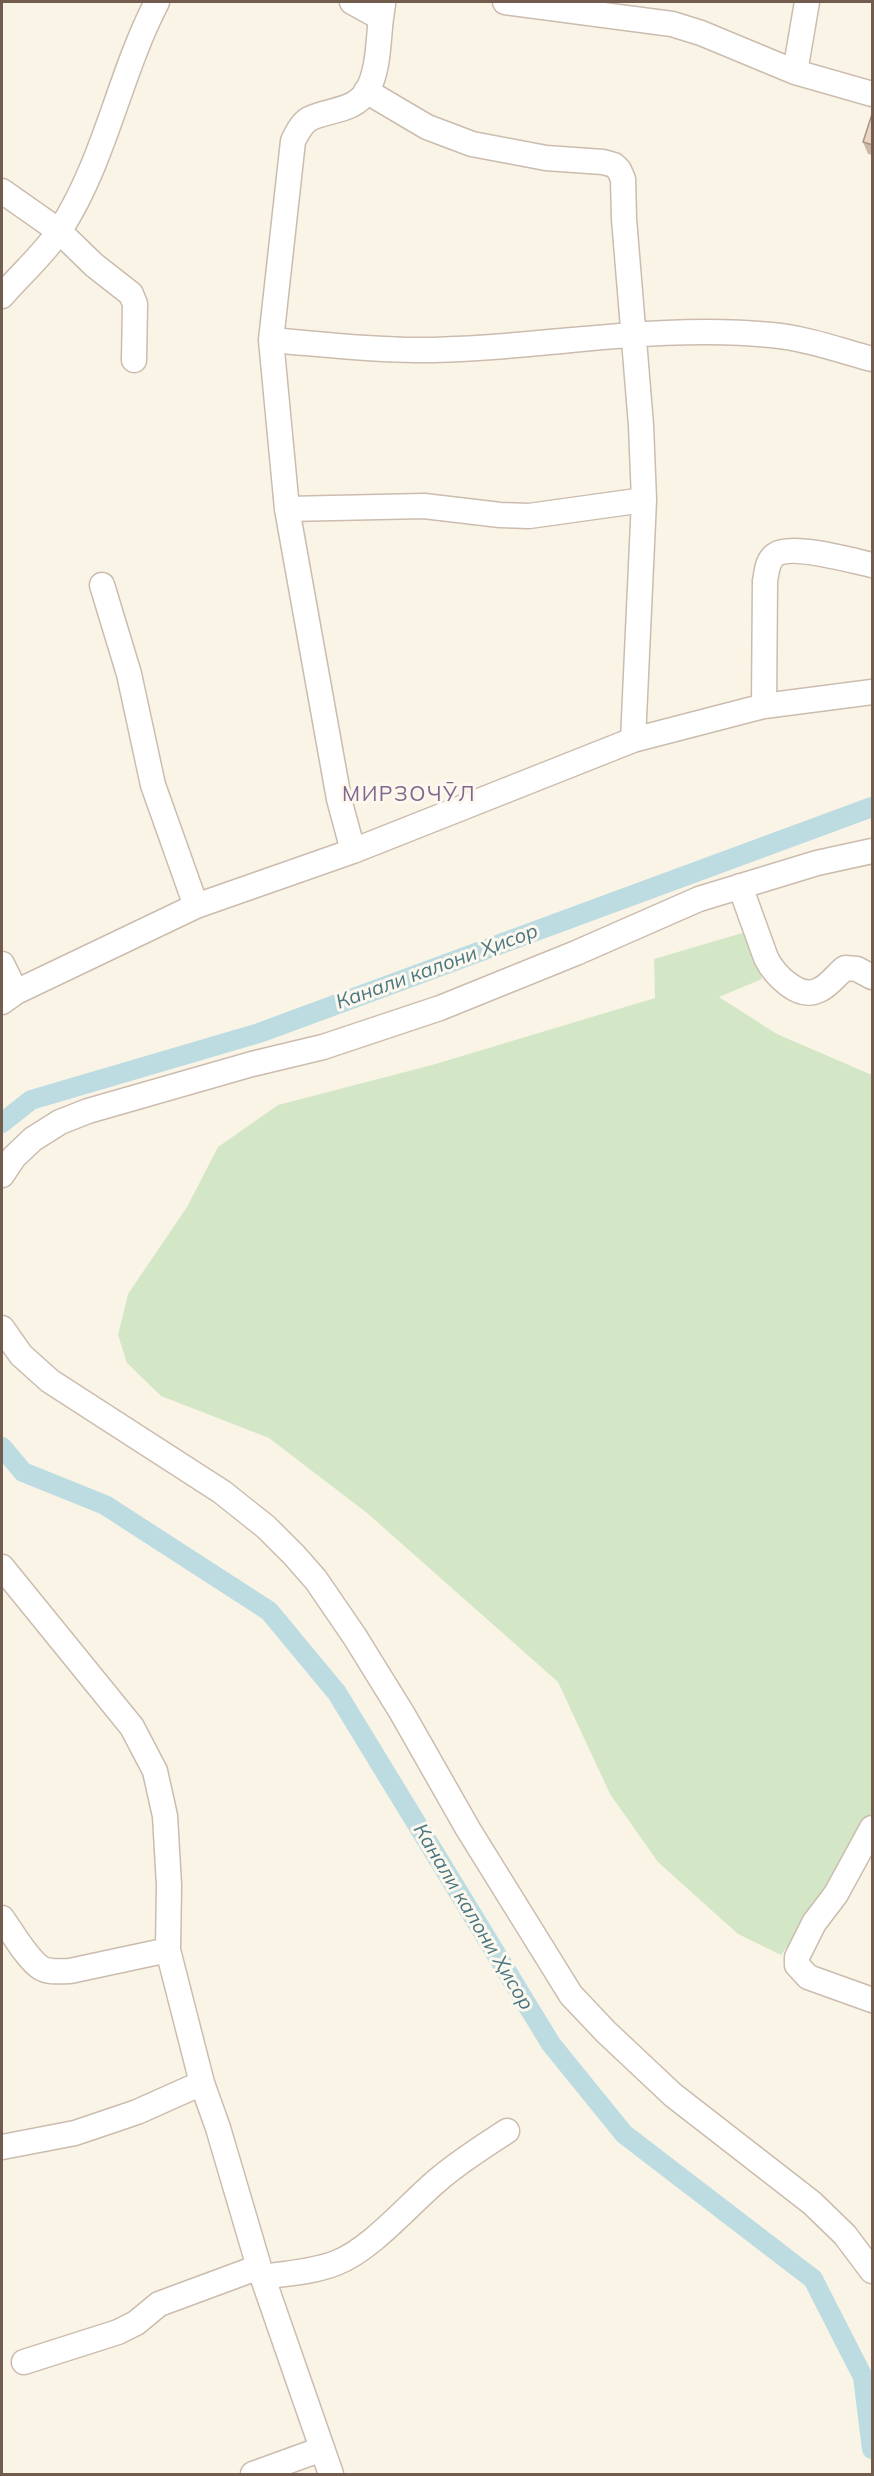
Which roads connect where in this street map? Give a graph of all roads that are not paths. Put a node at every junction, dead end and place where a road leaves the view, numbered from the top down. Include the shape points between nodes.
1 (157, 2) edge
2 (352, 2) edge
3 (506, 2) edge
4 (807, 2) edge
5 (382, 10) edge
6 (795, 72) junction
7 (366, 91) junction
8 (873, 94) edge
9 (2, 191) edge
10 (59, 231) junction
11 (2, 296) edge
12 (634, 333) junction
13 (271, 340) junction
14 (873, 359) edge
15 (134, 360) dead end
16 (644, 500) junction
17 (287, 509) junction
18 (873, 565) edge
19 (102, 585) dead end
20 (873, 692) edge
21 (764, 706) junction
22 (633, 740) junction
23 (353, 851) junction
24 (873, 851) edge
25 (740, 886) junction
26 (196, 906) junction
27 (2, 965) edge
28 (873, 977) edge
29 (8, 997) edge
30 (2, 1175) edge
31 (2, 1328) edge
32 (2, 1567) edge
33 (873, 1828) edge
34 (2, 1918) edge
35 (168, 1950) junction
36 (873, 2000) edge
37 (202, 2083) junction
38 (507, 2131) dead end
39 (2, 2147) edge
40 (873, 2271) edge
41 (261, 2272) junction
42 (24, 2362) dead end
43 (322, 2449) junction
44 (253, 2475) edge
45 (332, 2475) edge

1 - 10 street via 139,35 92,167
2 - 5 street
3 - 6 street via 672,24
4 - 6 street
5 - 7 street via 374,73
6 - 8 street
7 - 12 street via 427,127 472,144 546,158 614,165 623,179
7 - 13 street via 357,102 342,110 309,120 293,141
9 - 10 street
10 - 11 street
10 - 15 street via 94,266 134,297
12 - 13 street via 416,350
12 - 14 street via 772,335
12 - 16 street
13 - 17 street
16 - 17 street via 529,516 424,506
16 - 22 street
17 - 23 street via 339,799
18 - 21 street via 800,551 784,551 769,562 765,580
19 - 26 street via 129,674 153,784
20 - 21 street
21 - 22 street
22 - 23 street
23 - 26 street
24 - 25 street
25 - 28 street via 766,958 786,982 812,992 819,991 845,968
25 - 30 street via 699,899 440,1008 323,1047 88,1111 33,1138
26 - 29 street
27 - 29 street
31 - 40 street via 21,1355 50,1381 222,1492 294,1555 355,1637 571,1995 673,2095 812,2204 845,2235
32 - 35 street via 132,1727 155,1772 165,1816 170,1885
33 - 36 street via 797,1957 797,1965 808,1977
34 - 35 street via 30,1957 41,1968 53,1972
35 - 37 street
37 - 39 street via 137,2112 75,2133
37 - 41 street
38 - 41 street via 446,2173 401,2215 339,2262 315,2270
41 - 42 street via 159,2304 118,2332
41 - 43 street
43 - 44 street
43 - 45 street

